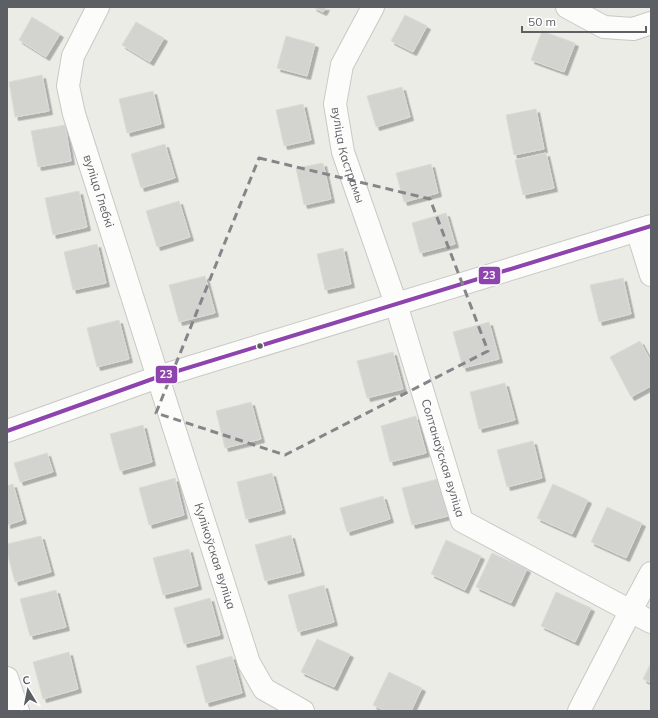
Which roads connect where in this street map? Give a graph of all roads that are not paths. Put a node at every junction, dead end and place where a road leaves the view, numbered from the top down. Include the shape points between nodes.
1 (98, 7) edge
2 (373, 7) edge
3 (567, 7) edge
4 (651, 23) edge
5 (644, 228) edge
6 (651, 275) edge
7 (396, 304) junction
8 (158, 377) junction
9 (7, 431) edge
10 (651, 573) edge
11 (630, 612) junction
12 (651, 622) edge
13 (7, 678) edge
14 (18, 711) edge
15 (304, 711) edge
16 (579, 711) edge

1 - 8 street, вуліца Глебкі via 73,56 68,86 74,114
2 - 7 street, вуліца Кастрамы via 342,65 335,104 343,152
3 - 4 street via 604,27 633,29
5 - 6 street
5 - 7 street
7 - 8 street
7 - 11 street, Солтанаўская вуліца via 462,521
8 - 9 street
8 - 15 street, Кулікоўская вуліца via 249,663 264,689
10 - 11 street
11 - 12 street, Солтанаўская вуліца
11 - 16 street
13 - 14 street

